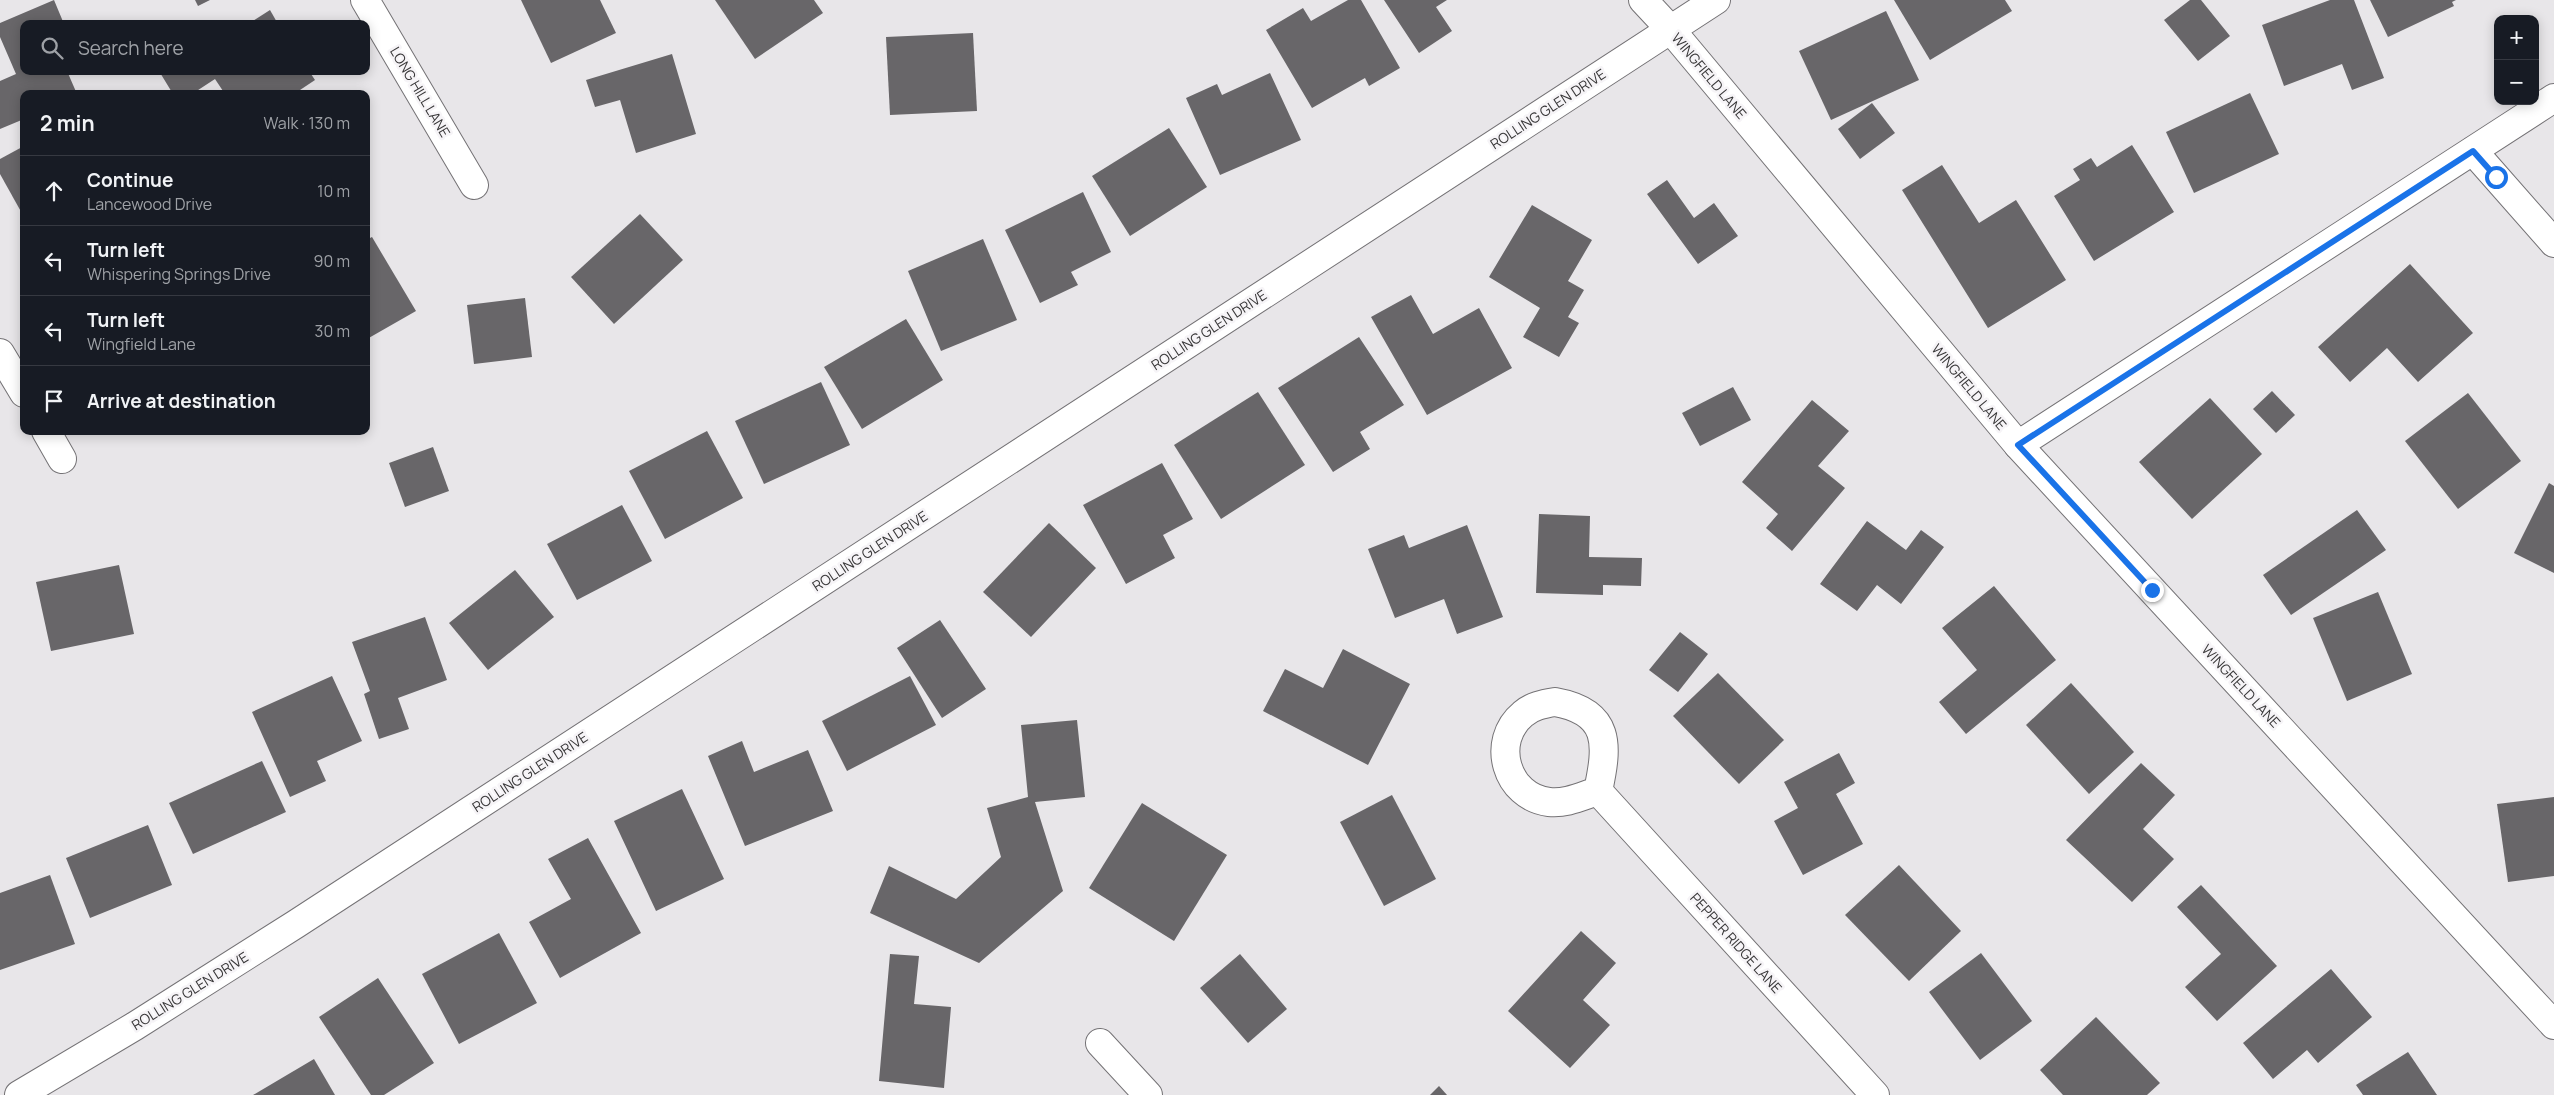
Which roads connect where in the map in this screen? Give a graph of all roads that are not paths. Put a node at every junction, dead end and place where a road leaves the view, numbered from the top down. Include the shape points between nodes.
1 (365, 0) edge
2 (1643, 0) edge
3 (1716, 0) edge
4 (1671, 30) junction
5 (2554, 98) edge
6 (2473, 151) junction
7 (474, 185) dead end
8 (2554, 243) edge
9 (0, 353) edge
10 (20, 387) edge
11 (48, 435) edge
12 (2018, 445) junction
13 (62, 459) dead end
14 (1598, 791) dead end
15 (2554, 1024) edge
16 (1100, 1043) dead end
17 (19, 1095) edge
18 (1148, 1095) edge
19 (1875, 1095) edge

1 - 7 street, LONG HILL LANE
2 - 4 street, WINGFIELD LANE
3 - 4 street, ROLLING GLEN DRIVE
4 - 12 street, WINGFIELD LANE
4 - 17 street, ROLLING GLEN DRIVE via 296,924
5 - 6 street
6 - 8 street
6 - 12 street
9 - 10 street
11 - 13 street
12 - 15 street, WINGFIELD LANE
14 - 19 street, PEPPER RIDGE LANE
16 - 18 street

